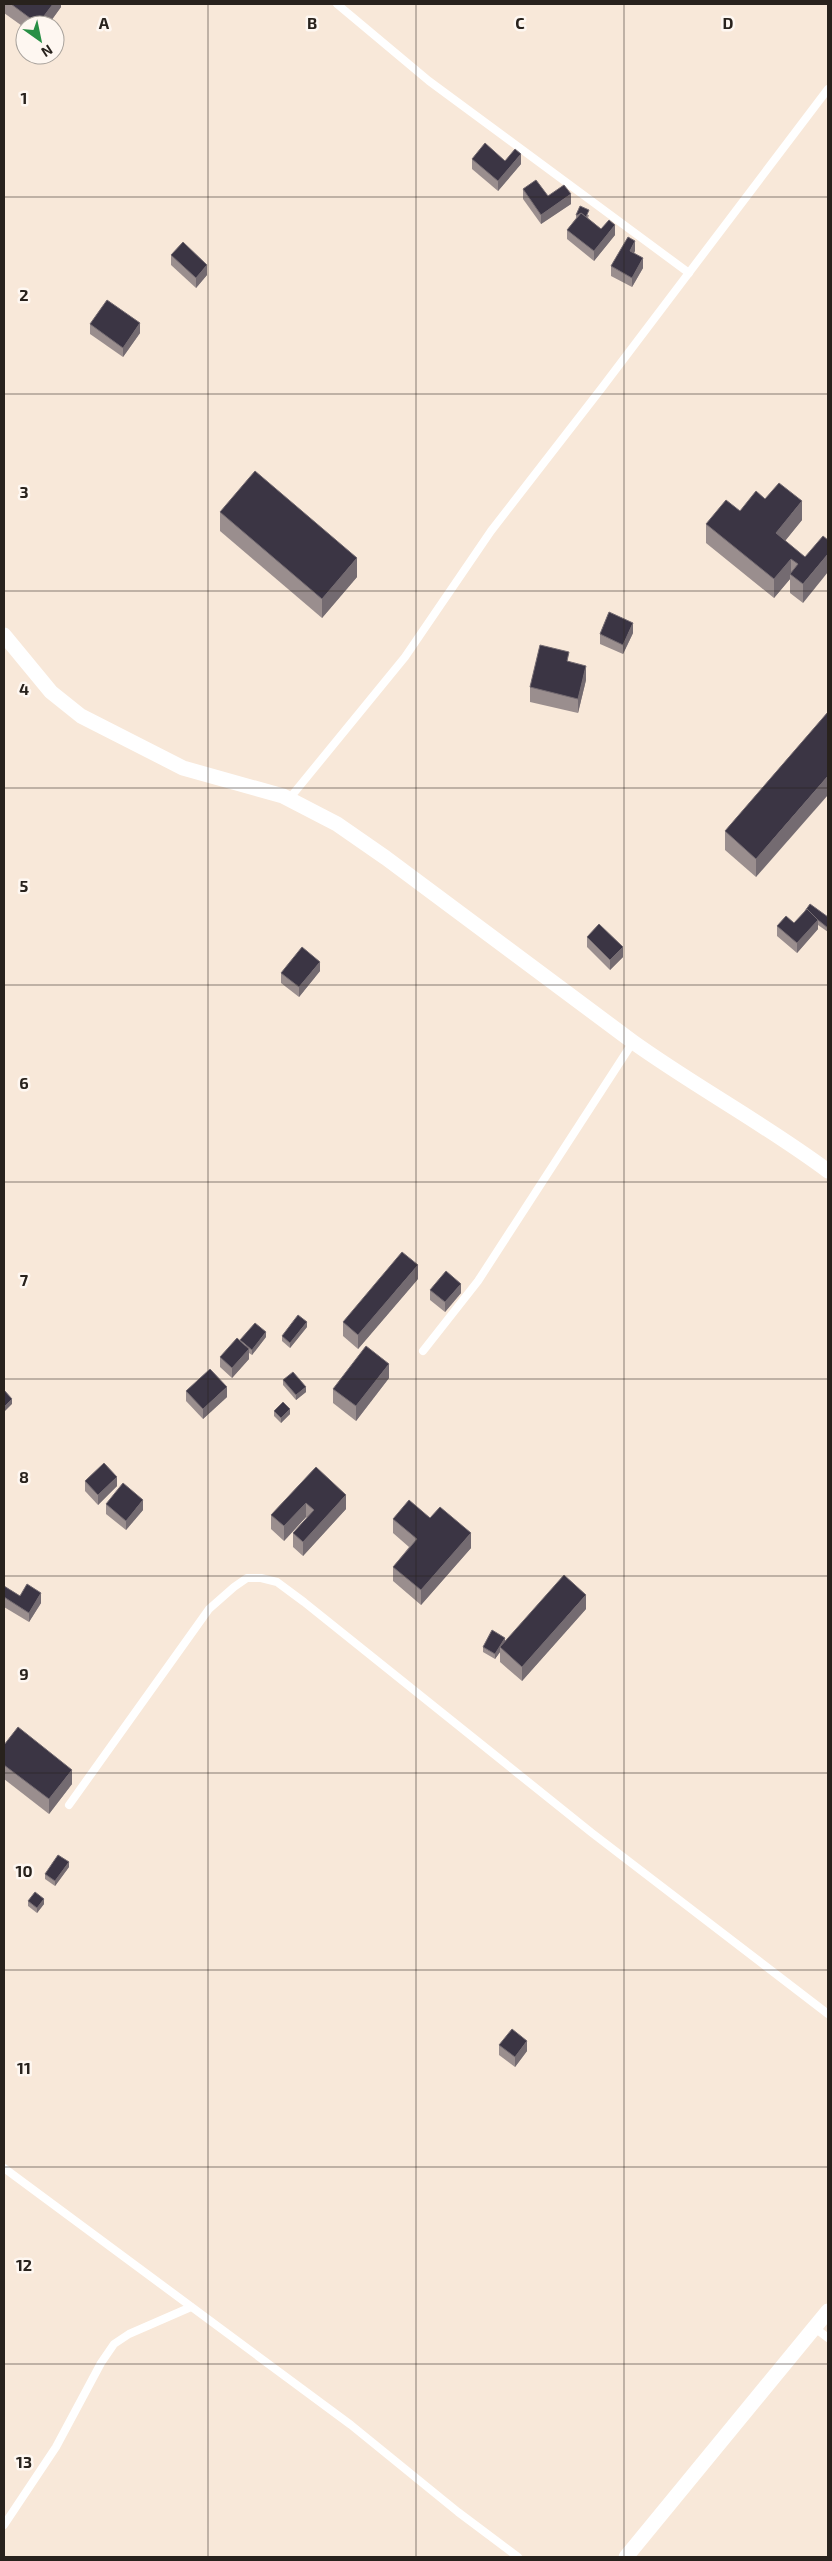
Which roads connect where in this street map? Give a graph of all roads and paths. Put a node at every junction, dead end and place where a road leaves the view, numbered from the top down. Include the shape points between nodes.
1 (337, 4) edge
2 (828, 90) edge
3 (689, 273) junction
4 (4, 635) edge
5 (289, 799) junction
6 (633, 1042) junction
7 (828, 1170) edge
8 (423, 1350) dead end
9 (69, 1806) dead end
10 (828, 2014) edge
11 (4, 2168) edge
12 (191, 2306) junction
13 (828, 2311) edge
14 (815, 2328) junction
15 (828, 2338) edge
16 (4, 2525) edge
17 (518, 2557) edge
18 (626, 2557) edge

1 - 3 lane via 429,81
2 - 3 lane
3 - 5 lane via 491,531 405,657
4 - 5 street via 52,692 81,716 183,768
5 - 6 street via 337,824 386,858
6 - 7 street
6 - 8 lane via 478,1281
9 - 10 lane via 209,1608 247,1578 277,1582 592,1833
11 - 12 lane
12 - 16 lane via 114,2344 56,2447
12 - 17 lane via 351,2425
13 - 14 street
14 - 15 lane
14 - 18 street

